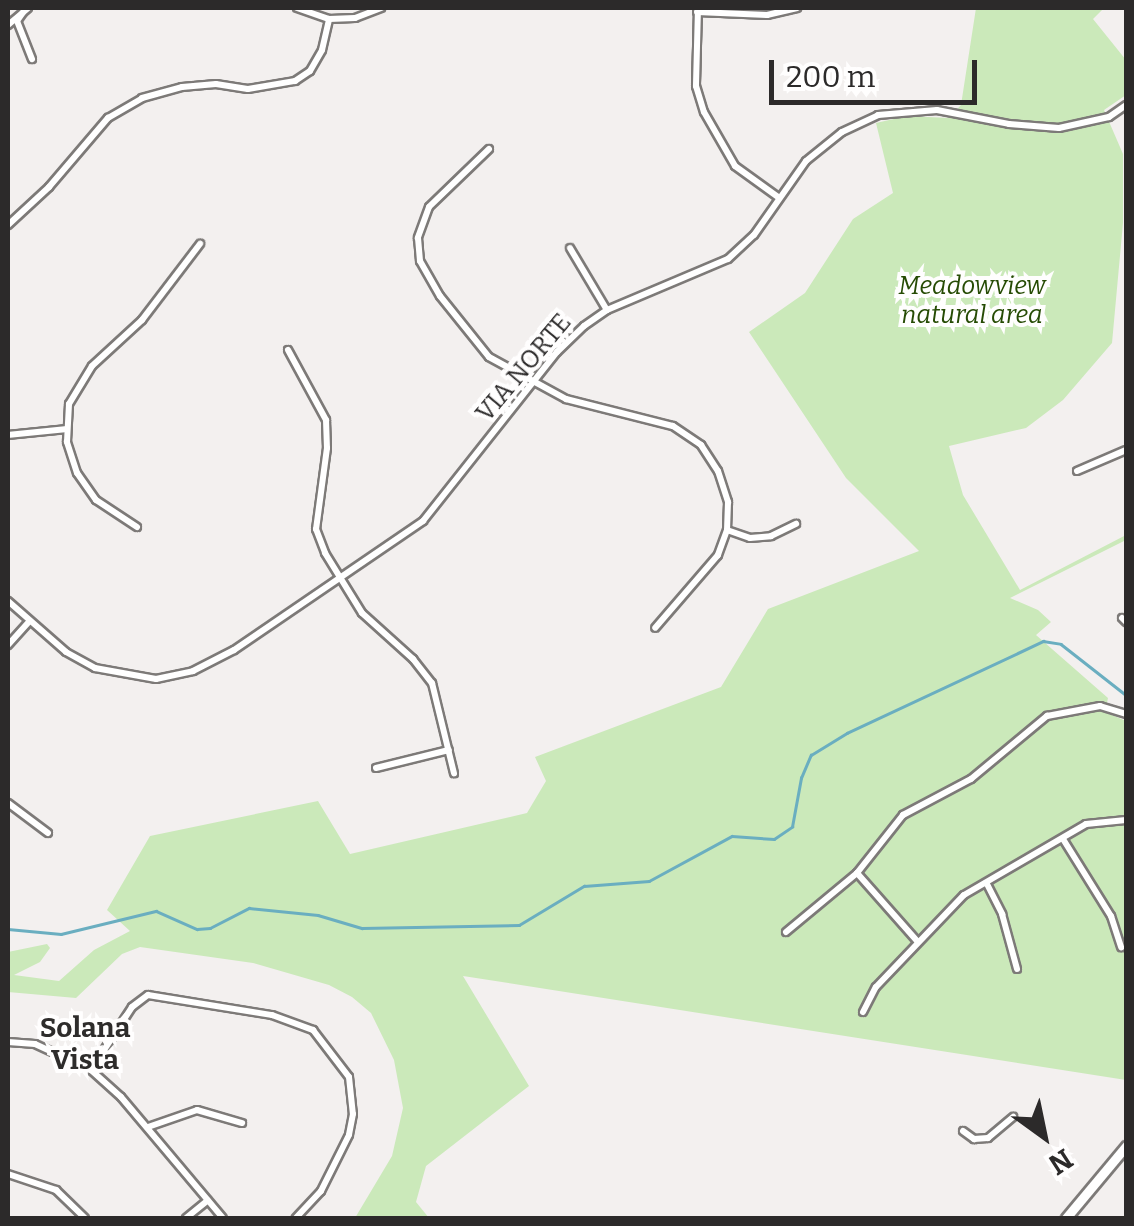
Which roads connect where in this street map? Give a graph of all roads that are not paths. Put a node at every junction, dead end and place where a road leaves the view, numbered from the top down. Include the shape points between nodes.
1 (297, 8) edge
2 (381, 8) edge
3 (797, 8) edge
4 (26, 10) edge
5 (698, 10) edge
6 (330, 19) junction
7 (8, 24) edge
8 (32, 59) dead end
9 (1126, 105) edge
10 (488, 149) dead end
11 (778, 197) junction
12 (8, 225) edge
13 (200, 244) dead end
14 (570, 248) dead end
15 (607, 310) junction
16 (288, 350) dead end
17 (535, 381) junction
18 (68, 429) junction
19 (8, 435) edge
20 (1126, 450) edge
21 (1077, 471) dead end
22 (796, 524) dead end
23 (137, 527) dead end
24 (727, 530) junction
25 (340, 579) junction
26 (8, 600) edge
27 (29, 622) junction
28 (655, 628) dead end
29 (8, 646) edge
30 (1126, 714) edge
31 (449, 750) junction
32 (376, 768) dead end
33 (454, 773) dead end
34 (8, 804) edge
35 (1126, 820) edge
36 (48, 833) dead end
37 (1063, 839) junction
38 (857, 873) junction
39 (986, 884) junction
40 (786, 932) dead end
41 (918, 942) junction
42 (1122, 948) dead end
43 (1017, 969) dead end
44 (862, 1012) dead end
45 (8, 1042) edge
46 (92, 1070) junction
47 (1013, 1117) dead end
48 (242, 1123) dead end
49 (148, 1127) junction
50 (964, 1131) dead end
51 (1126, 1146) edge
52 (8, 1174) edge
53 (208, 1200) junction
54 (85, 1218) edge
55 (186, 1218) edge
56 (223, 1218) edge
57 (296, 1218) edge
58 (1066, 1218) edge

1 - 6 street
2 - 6 street
3 - 5 street via 767,15
4 - 7 street
4 - 8 street via 17,21
5 - 11 street via 696,86 704,112 736,166
6 - 12 street via 316,61 295,82 182,88 142,98 108,118
9 - 11 street, VIA NORTE via 1109,117 1060,128 937,110 878,115 842,132 806,161
10 - 17 street via 429,207 418,238 420,261 489,357
11 - 15 street, VIA NORTE via 754,235 728,258
13 - 18 street via 142,320 92,366 69,404
14 - 15 street
15 - 17 street, VIA NORTE via 557,352
16 - 25 street via 326,420 316,529
17 - 24 street via 566,400 673,426 701,445 728,502
17 - 25 street, VIA NORTE via 423,521
18 - 19 street
18 - 23 street via 78,473 96,500
20 - 21 street
22 - 24 street via 750,538
24 - 28 street via 718,555
25 - 27 street, VIA NORTE via 234,650 156,678 94,668
25 - 31 street via 362,613 432,682
26 - 27 street, VIA NORTE
27 - 29 street
30 - 38 street via 1100,706 1063,710 1031,726 972,779 903,815
31 - 32 street
31 - 33 street
34 - 36 street
35 - 37 street via 1086,824
37 - 39 street
37 - 42 street via 1111,916
38 - 40 street
38 - 41 street
39 - 41 street via 964,895
39 - 43 street
41 - 44 street
45 - 46 street via 35,1044
46 - 49 street
46 - 57 street via 132,1007 148,995 272,1015 312,1030 348,1077 354,1114 321,1191
47 - 50 street via 988,1138
48 - 49 street via 197,1110
49 - 53 street
51 - 58 main road
52 - 54 street via 56,1190
53 - 55 street
53 - 56 street

